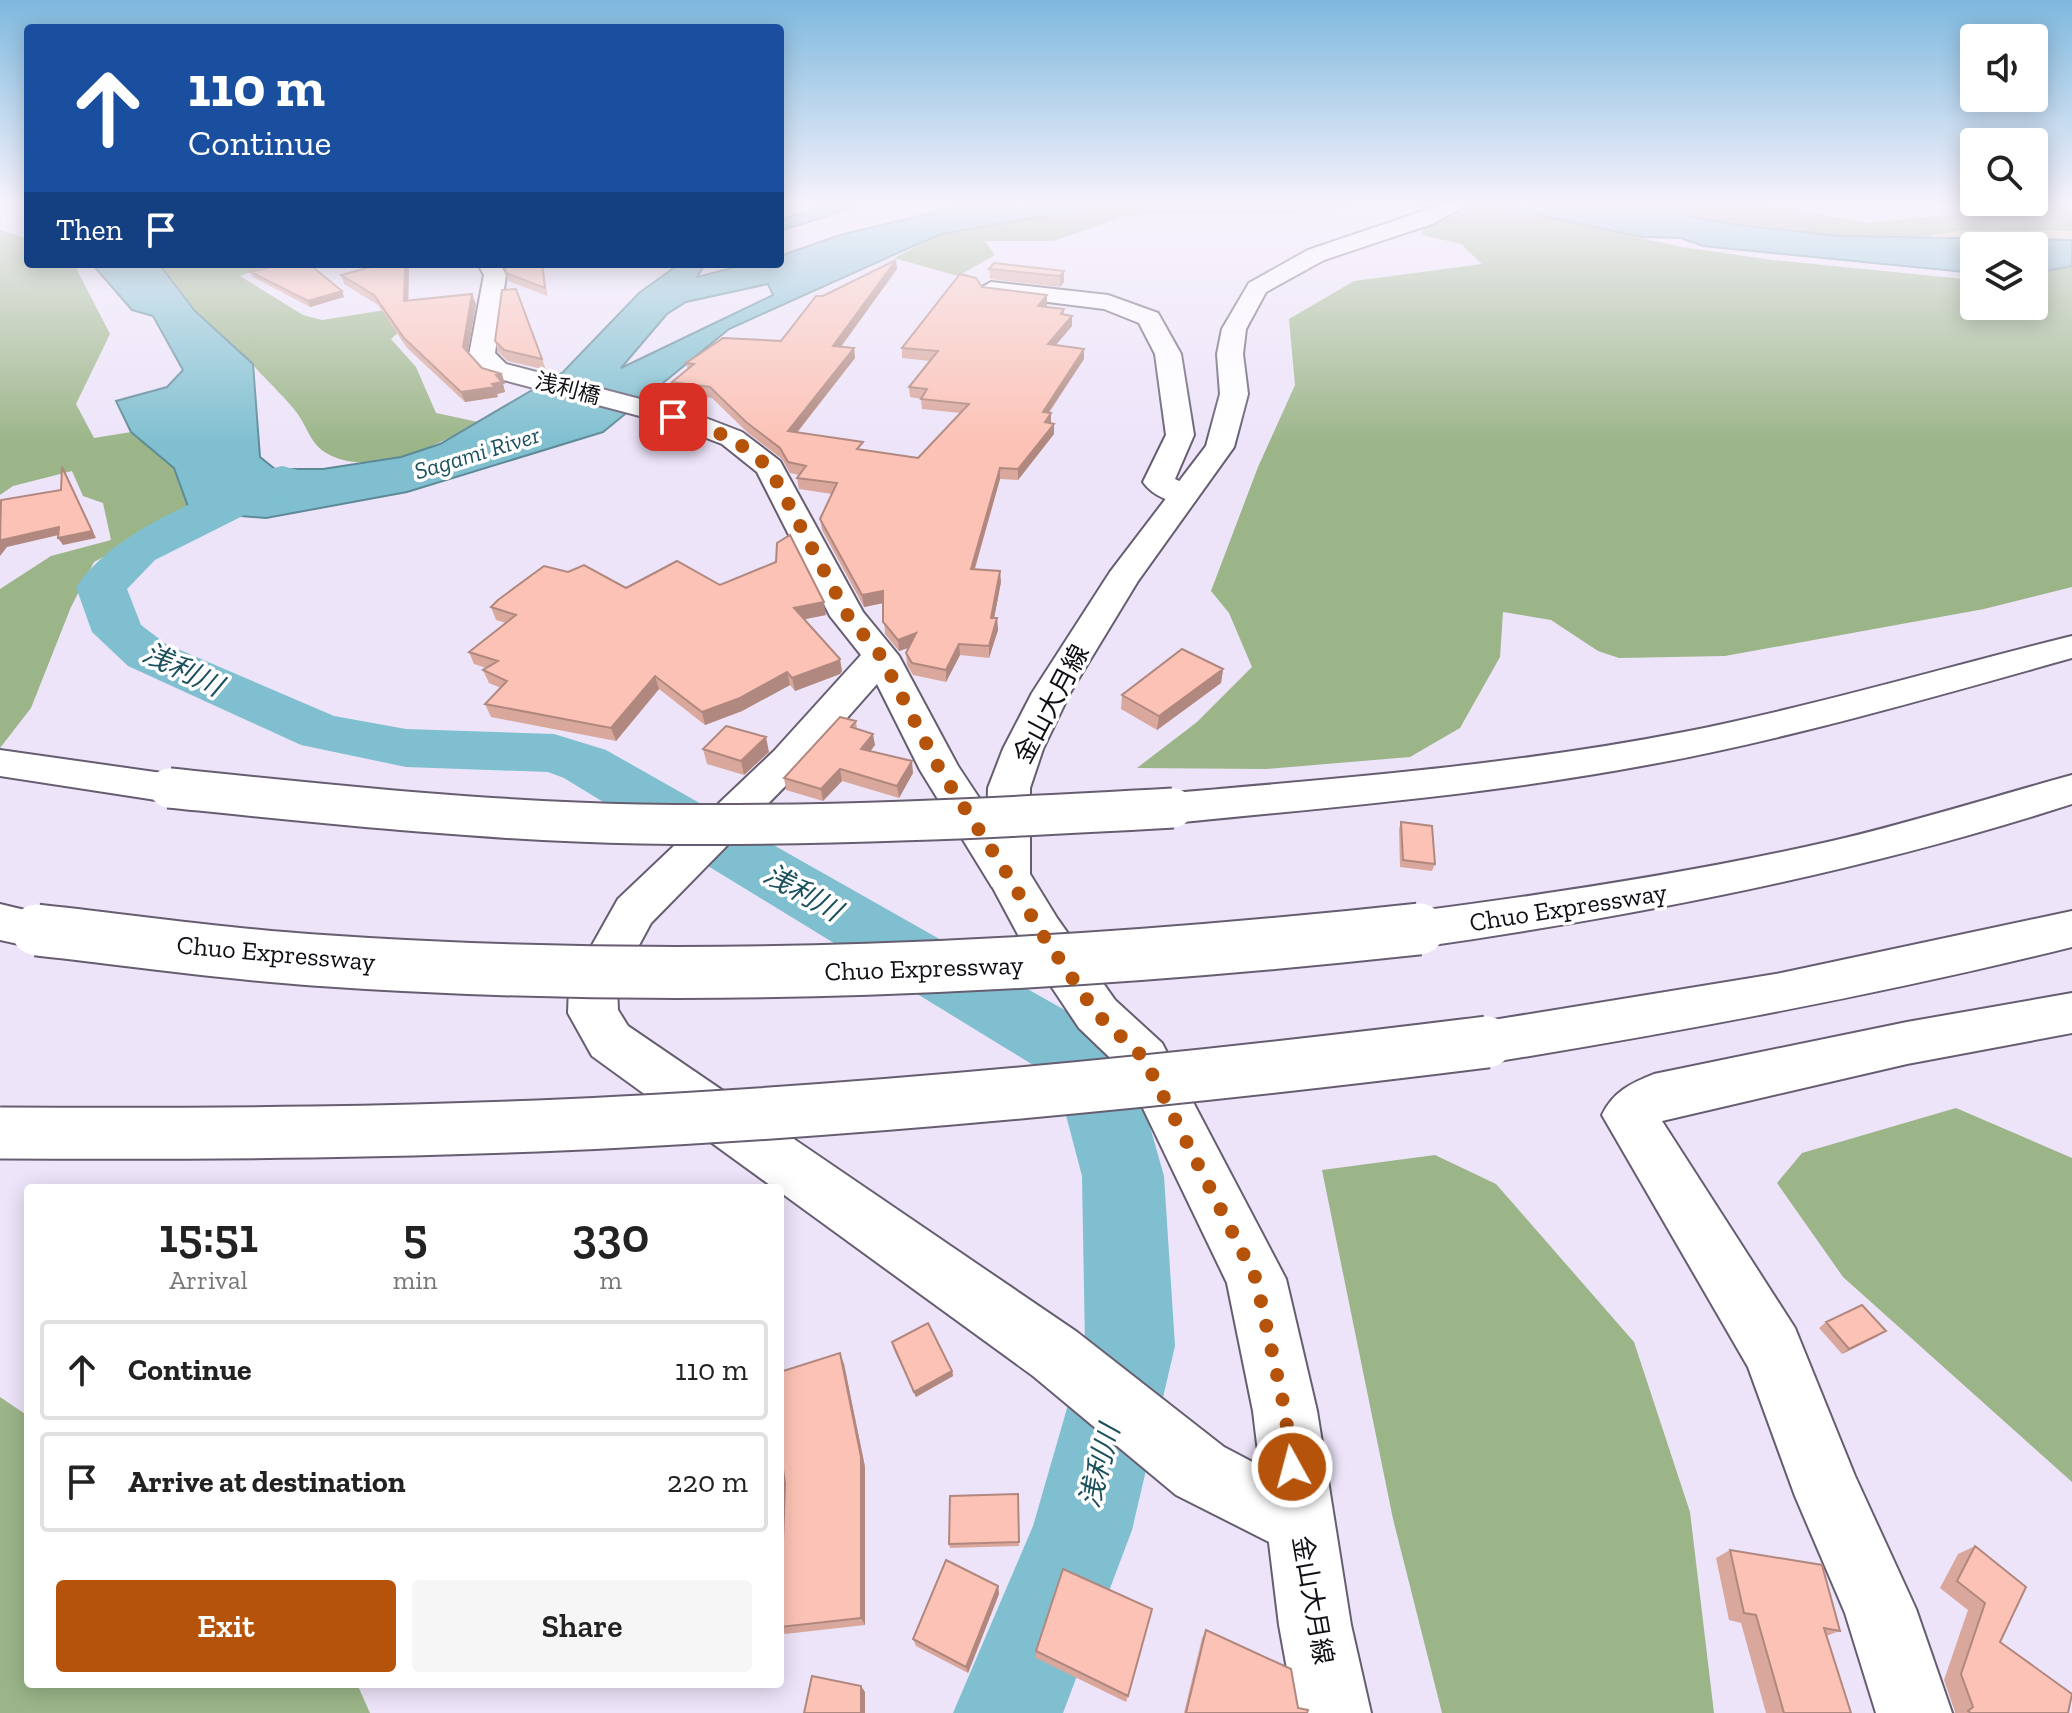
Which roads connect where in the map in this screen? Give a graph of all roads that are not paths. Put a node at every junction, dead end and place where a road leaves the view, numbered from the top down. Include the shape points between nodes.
1 (494, 284) edge
2 (1264, 284) edge
3 (991, 289) edge
4 (1183, 495) junction
5 (2072, 647) edge
6 (881, 656) junction
7 (0, 763) edge
8 (2072, 789) edge
9 (1008, 875) junction
10 (19, 926) edge
11 (2072, 929) edge
12 (2072, 1013) edge
13 (0, 1133) edge
14 (1299, 1523) junction
15 (1333, 1713) edge
16 (1914, 1713) edge

1 - 6 main road, 浅利橋 via 482,355 497,370 732,438 769,467 848,616
2 - 4 main road, 金山大月線 via 1234,329 1234,394 1220,447
3 - 4 main road via 1108,302 1149,318 1168,354 1180,435 1158,482
4 - 9 main road, 金山大月線 via 1122,579 1023,749 1009,788
5 - 7 main road, bridge via 1885,699 1682,745 1424,784 1173,808 902,823 638,824 401,811 169,788
6 - 9 main road, 浅利橋 via 940,770
6 - 14 main road via 788,760 634,911 593,986 593,1013 610,1041 1055,1354 1200,1471
8 - 10 main road, Chuo Expressway, bridge via 1867,850 1562,910 1099,961 886,972 586,971 313,960
9 - 14 main road, 金山大月線 via 1097,1014 1144,1058 1256,1279 1285,1411
11 - 13 main road, bridge via 1929,965 1702,1008 1487,1042 1130,1085 618,1122 233,1134
12 - 16 main road via 1654,1097 1629,1115 1773,1350 1880,1609
14 - 15 main road, 金山大月線

